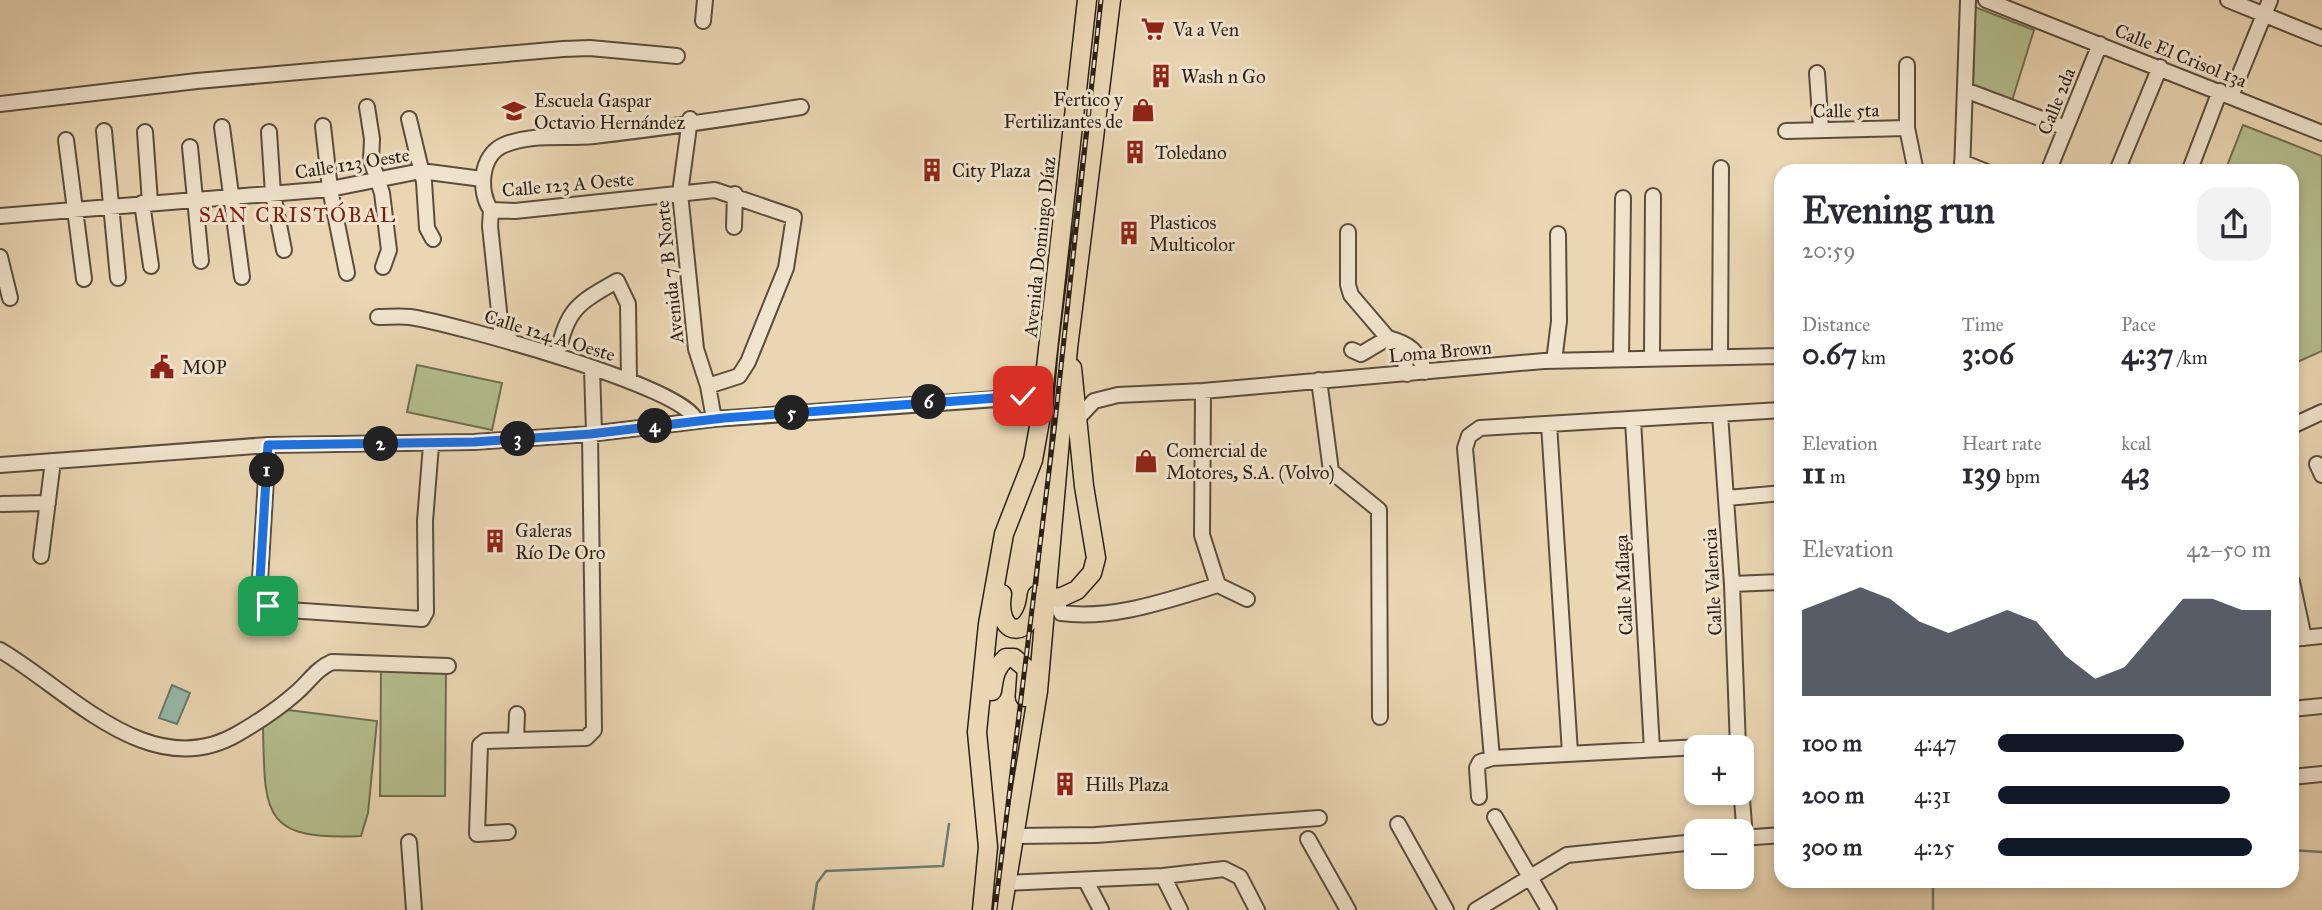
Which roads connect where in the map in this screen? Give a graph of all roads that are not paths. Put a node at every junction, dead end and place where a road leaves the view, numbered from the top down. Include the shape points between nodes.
1 (705, 0) edge
2 (1087, 0) edge
3 (1111, 0) edge
4 (1968, 0) edge
5 (1986, 0) edge
6 (2228, 0) edge
7 (2270, 0) edge
8 (2264, 14) junction
9 (703, 21) dead end
10 (2322, 38) edge
11 (2100, 44) junction
12 (677, 56) dead end
13 (1907, 65) dead end
14 (2160, 68) junction
15 (1817, 73) dead end
16 (1965, 90) junction
17 (2225, 93) junction
18 (0, 104) edge
19 (367, 107) dead end
20 (801, 107) dead end
21 (410, 119) dead end
22 (689, 122) junction
23 (323, 126) dead end
24 (222, 127) dead end
25 (1907, 128) junction
26 (2066, 128) junction
27 (1821, 130) junction
28 (104, 131) dead end
29 (1786, 131) dead end
30 (145, 132) dead end
31 (269, 132) dead end
32 (2322, 133) edge
33 (66, 140) dead end
34 (190, 147) dead end
35 (1914, 164) edge
36 (1962, 164) edge
37 (2051, 164) edge
38 (2120, 164) edge
39 (2193, 164) edge
40 (1721, 168) dead end
41 (421, 171) junction
42 (482, 179) junction
43 (377, 181) junction
44 (330, 189) junction
45 (680, 193) junction
46 (273, 194) junction
47 (734, 194) junction
48 (231, 197) junction
49 (1653, 197) dead end
50 (1623, 198) dead end
51 (194, 201) junction
52 (146, 202) junction
53 (109, 206) junction
54 (74, 210) junction
55 (491, 210) junction
56 (0, 216) edge
57 (734, 227) dead end
58 (1348, 232) dead end
59 (1558, 234) dead end
60 (433, 239) dead end
61 (284, 250) dead end
62 (0, 257) edge
63 (201, 261) dead end
64 (151, 266) dead end
65 (383, 267) dead end
66 (346, 274) dead end
67 (242, 277) dead end
68 (118, 278) dead end
69 (84, 279) dead end
70 (10, 298) dead end
71 (378, 317) dead end
72 (1388, 338) junction
73 (513, 344) junction
74 (1068, 348) junction
75 (1352, 351) dead end
76 (556, 355) junction
77 (1720, 356) junction
78 (1774, 356) edge
79 (1652, 358) junction
80 (1621, 359) junction
81 (1554, 361) junction
82 (592, 368) junction
83 (1424, 372) junction
84 (1407, 373) junction
85 (1046, 376) junction
86 (628, 380) junction
87 (1319, 380) junction
88 (1075, 381) junction
89 (708, 386) junction
90 (1203, 391) junction
91 (1101, 397) junction
92 (1011, 398) junction
93 (1774, 411) edge
94 (2322, 412) edge
95 (1720, 414) junction
96 (1079, 417) junction
97 (714, 419) junction
98 (1633, 420) junction
99 (696, 421) junction
100 (1040, 421) junction
101 (2299, 423) edge
102 (1549, 424) junction
103 (592, 434) junction
104 (431, 444) junction
105 (268, 445) junction
106 (53, 461) junction
107 (0, 465) edge
108 (1055, 481) junction
109 (1774, 494) edge
110 (1727, 498) junction
111 (1017, 500) junction
112 (48, 503) junction
113 (2, 504) dead end
114 (41, 556) dead end
115 (1774, 583) edge
116 (1732, 584) junction
117 (1218, 585) junction
118 (1051, 599) junction
119 (1247, 599) dead end
120 (2322, 636) edge
121 (2299, 638) edge
122 (0, 650) edge
123 (448, 666) dead end
124 (2322, 706) edge
125 (2299, 708) edge
126 (517, 714) dead end
127 (1380, 717) dead end
128 (1738, 735) edge
129 (516, 740) junction
130 (1684, 747) edge
131 (1652, 748) junction
132 (1570, 753) junction
133 (1492, 758) junction
134 (1024, 767) junction
135 (2322, 774) edge
136 (2299, 776) edge
137 (984, 785) junction
138 (1479, 797) dead end
139 (1495, 817) dead end
140 (1319, 818) dead end
141 (1398, 824) dead end
142 (508, 832) dead end
143 (1774, 835) edge
144 (1754, 836) edge
145 (1013, 839) junction
146 (1308, 839) dead end
147 (409, 842) dead end
148 (1684, 843) edge
149 (1163, 876) junction
150 (1531, 876) junction
151 (1086, 881) junction
152 (1007, 883) junction
153 (414, 910) edge
154 (982, 910) edge
155 (1002, 910) edge
156 (1101, 910) edge
157 (1180, 910) edge
158 (1257, 910) edge
159 (1348, 910) edge
160 (1446, 910) edge
161 (1476, 910) edge
162 (1549, 910) edge

1 - 9 street
2 - 85 main road, Avenida Domingo Díaz
3 - 74 main road, Avenida Domingo Díaz
4 - 16 street
5 - 11 street, Calle El Crisol 13a
6 - 8 street
7 - 8 street
8 - 10 street
8 - 17 street
11 - 14 street, Calle El Crisol 13a
11 - 26 street, Calle 2da
12 - 18 street via 564,49 197,81
13 - 25 street
14 - 17 street, Calle El Crisol 13a
14 - 38 street
15 - 27 street
16 - 26 street
16 - 36 street
17 - 32 street, Calle El Crisol 13a
17 - 39 street
19 - 43 street
20 - 22 street
21 - 41 street
22 - 42 street via 503,145 493,153
22 - 45 street, Avenida 7 B Norte
23 - 44 street
24 - 48 street
25 - 27 street, Calle 5ta
25 - 35 street
26 - 37 street, Calle 2da
27 - 29 street, Calle 5ta
28 - 53 street
30 - 52 street
31 - 46 street
33 - 54 street
34 - 51 street
40 - 77 street
41 - 42 street, Calle 123 Oeste
41 - 43 street, Calle 123 Oeste
41 - 60 street via 427,228
42 - 55 street, Calle 123 A Oeste
43 - 44 street, Calle 123 Oeste
43 - 65 street via 388,250
44 - 46 street, Calle 123 Oeste
44 - 66 street
45 - 47 street, Calle 123 A Oeste via 715,190
45 - 55 street, Calle 123 A Oeste
45 - 89 street, Avenida 7 B Norte via 696,349
46 - 48 street, Calle 123 Oeste
46 - 61 street
47 - 57 street
47 - 89 street, Calle 123 A Oeste via 794,217 786,268 748,362 739,376
48 - 51 street, Calle 123 Oeste
48 - 67 street
49 - 79 street
50 - 80 street
51 - 52 street, Calle 123 Oeste
51 - 63 street
52 - 53 street, Calle 123 Oeste
52 - 64 street
53 - 54 street, Calle 123 Oeste
53 - 68 street
54 - 56 street, Calle 123 Oeste
54 - 69 street
55 - 73 street via 501,330
58 - 72 street via 1351,295
59 - 81 street via 1559,321
62 - 70 street
71 - 73 street, Calle 124 A Oeste via 408,317
72 - 75 street via 1361,354
72 - 83 street via 1410,346
72 - 84 street via 1404,357
73 - 76 street, Calle 124 A Oeste
74 - 88 main road
74 - 108 main road, Avenida Domingo Díaz
76 - 82 street, Calle 124 A Oeste
76 - 86 street via 565,322 586,298 617,281 628,304
77 - 78 street, Loma Brown
77 - 79 street, Loma Brown
79 - 80 street, Loma Brown
80 - 81 street, Loma Brown
81 - 83 street, Loma Brown
82 - 86 street, Calle 124 A Oeste
82 - 103 street
83 - 84 street, Loma Brown
84 - 87 street, Loma Brown
85 - 92 street via 1030,392
85 - 100 main road, Avenida Domingo Díaz
86 - 99 street, Calle 124 A Oeste via 690,409
87 - 90 street, Loma Brown
87 - 127 street via 1331,471 1379,510
88 - 91 street via 1086,393
88 - 96 main road
89 - 97 street, Avenida 7 B Norte
90 - 91 street, Loma Brown
90 - 117 street via 1202,535
91 - 96 street
92 - 97 street
92 - 100 street via 1027,405
93 - 95 street
94 - 101 street
95 - 98 street
95 - 110 street, Calle Valencia
96 - 118 main road via 1096,558 1082,586
97 - 99 street
98 - 102 street
98 - 131 street, Calle Málaga
99 - 103 street
100 - 111 main road, Avenida Domingo Díaz via 1034,460
102 - 132 street
102 - 133 street via 1480,428 1469,436 1465,449
103 - 104 street
103 - 129 street via 594,730 586,738
104 - 105 street
104 - 105 street via 425,521 426,612 422,619 268,606 260,580
105 - 106 street
106 - 107 street
106 - 112 street
108 - 111 main road via 1035,611 1024,627 1014,628 1006,624 1000,606
108 - 118 main road, Avenida Domingo Díaz
109 - 110 street
110 - 116 street, Calle Valencia
111 - 137 main road, Avenida Domingo Díaz via 1004,534 988,624 977,732
112 - 113 street
112 - 114 street
115 - 116 street
116 - 128 street, Calle Valencia
117 - 118 street via 1144,607 1079,615 1061,613
117 - 119 street
118 - 134 main road, Avenida Domingo Díaz
120 - 121 street
122 - 123 street via 121,732 179,748 202,748 237,734 287,701 319,668 332,662
124 - 125 street
126 - 129 street
129 - 142 street via 485,741 477,751 477,834
130 - 131 street
131 - 132 street
132 - 133 street
133 - 138 street via 1477,768
134 - 137 main road via 1020,735 1027,669 1022,662 1006,658 994,673
134 - 145 main road, Avenida Domingo Díaz
135 - 136 street
137 - 154 main road, Avenida Domingo Díaz via 988,847
139 - 150 street
140 - 145 street via 1096,835 1093,839
141 - 160 street
143 - 144 street
145 - 152 main road, Avenida Domingo Díaz
146 - 159 street
147 - 153 street
148 - 150 street via 1567,855
149 - 151 street
149 - 157 street
149 - 158 street via 1224,869 1236,873
150 - 161 street
150 - 162 street
151 - 152 street
151 - 156 street
152 - 155 main road, Avenida Domingo Díaz

